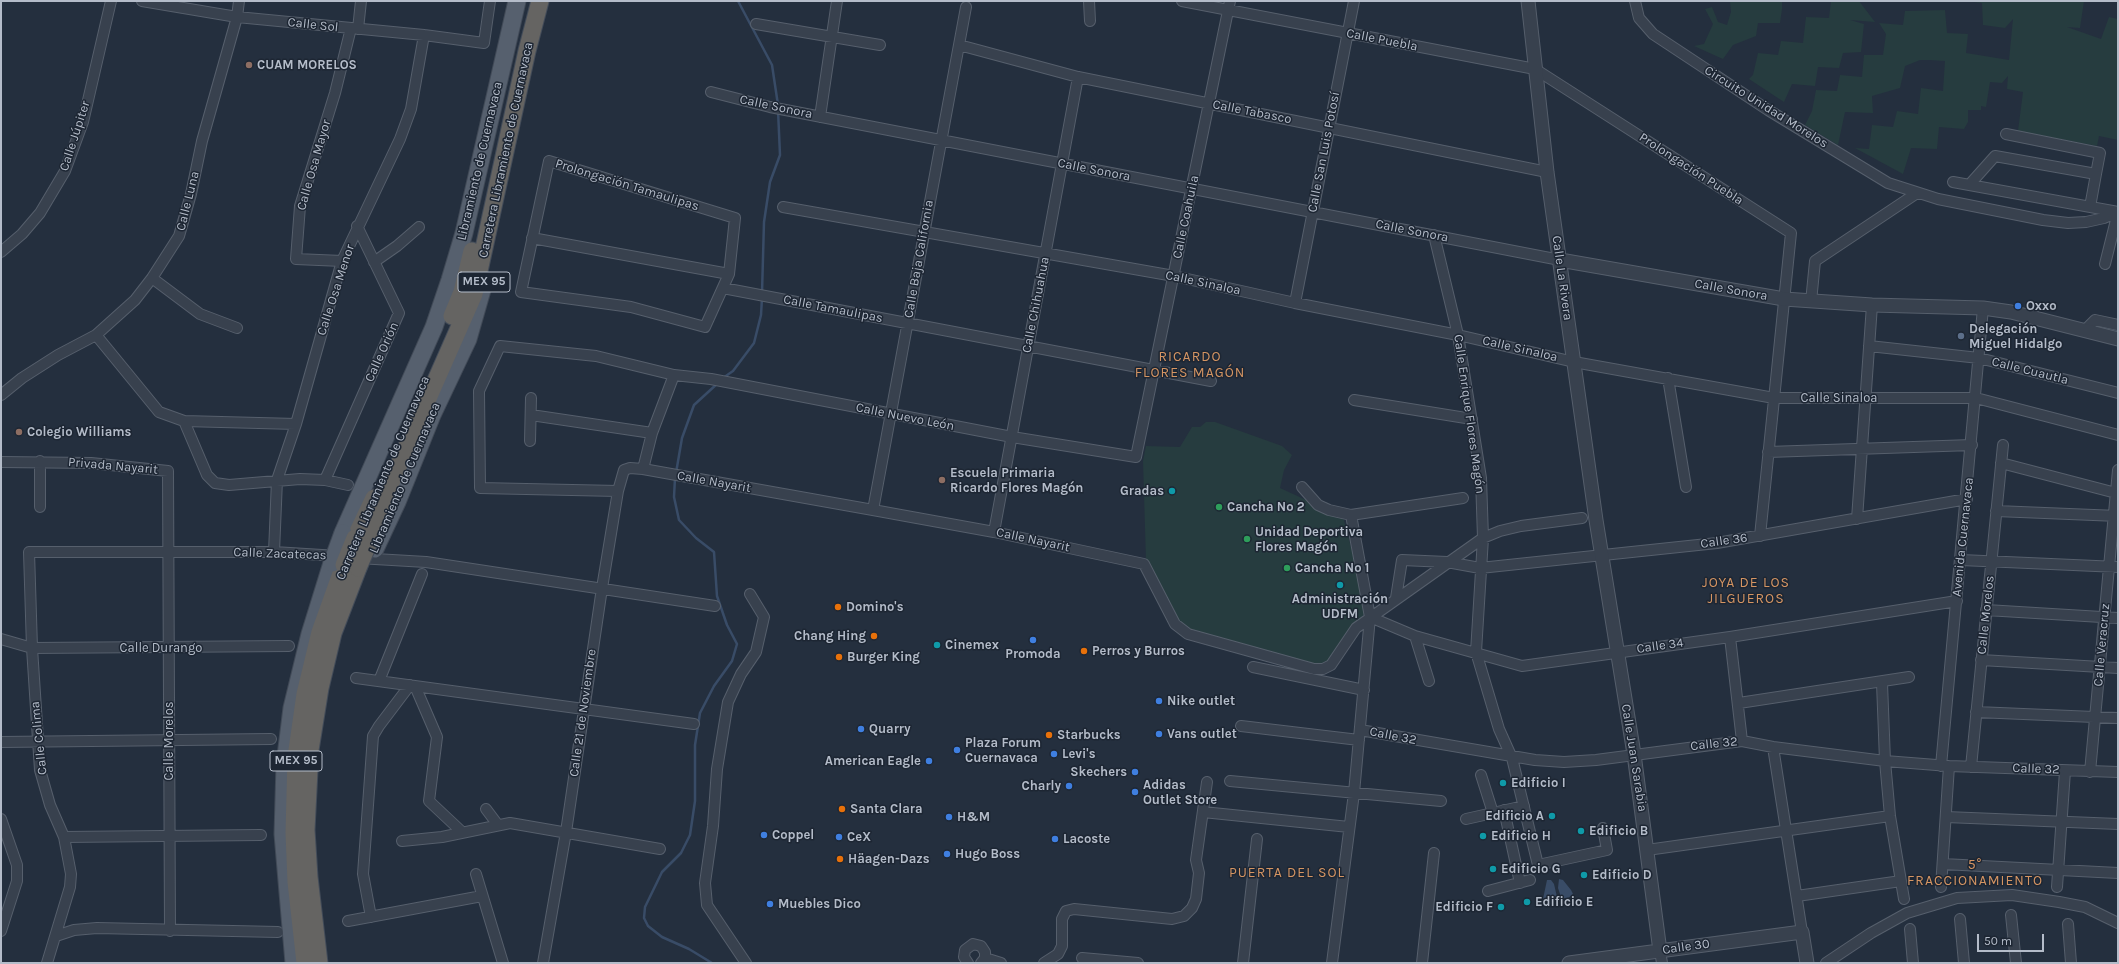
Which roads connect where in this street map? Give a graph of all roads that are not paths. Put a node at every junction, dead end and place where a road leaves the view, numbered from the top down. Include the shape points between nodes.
1 (111, 1) edge
2 (142, 1) edge
3 (239, 1) edge
4 (361, 1) edge
5 (490, 1) edge
6 (517, 1) edge
7 (527, 1) edge
8 (540, 1) edge
9 (547, 1) edge
10 (837, 1) edge
11 (1089, 1) edge
12 (1182, 1) edge
13 (1354, 1) edge
14 (1528, 1) edge
15 (1635, 1) edge
16 (1229, 5) edge
17 (966, 7) dead end
18 (237, 17) junction
19 (1090, 21) dead end
20 (756, 24) dead end
21 (355, 29) junction
22 (1348, 33) junction
23 (424, 35) junction
24 (832, 37) junction
25 (880, 45) dead end
26 (959, 45) junction
27 (1535, 69) junction
28 (1078, 77) junction
29 (710, 92) dead end
30 (1209, 104) junction
31 (820, 117) junction
32 (1329, 128) junction
33 (2006, 134) dead end
34 (941, 140) junction
35 (1063, 164) junction
36 (1547, 172) junction
37 (2096, 174) junction
38 (1954, 182) dead end
39 (1970, 184) junction
40 (1192, 188) junction
41 (1917, 193) junction
42 (783, 207) dead end
43 (2090, 207) junction
44 (1313, 212) junction
45 (2118, 212) edge
46 (357, 226) junction
47 (419, 228) dead end
48 (925, 231) junction
49 (1434, 235) junction
50 (532, 238) junction
51 (1, 252) edge
52 (1046, 252) junction
53 (1560, 260) junction
54 (342, 261) junction
55 (374, 262) junction
56 (2105, 264) dead end
57 (729, 274) junction
58 (1174, 276) junction
59 (152, 278) junction
60 (723, 288) junction
61 (1784, 299) junction
62 (1811, 302) junction
63 (1295, 303) junction
64 (1872, 305) junction
65 (1983, 308) junction
66 (908, 323) junction
67 (2118, 325) edge
68 (237, 328) dead end
69 (2085, 330) junction
70 (96, 334) junction
71 (1458, 335) junction
72 (2118, 338) edge
73 (1028, 346) junction
74 (1869, 346) junction
75 (1979, 358) junction
76 (1574, 362) junction
77 (1154, 370) junction
78 (674, 375) junction
79 (1668, 378) junction
80 (1211, 381) dead end
81 (2118, 393) edge
82 (1, 395) edge
83 (1866, 397) junction
84 (531, 398) dead end
85 (1774, 398) junction
86 (1976, 398) junction
87 (1354, 400) dead end
88 (891, 414) junction
89 (531, 415) junction
90 (1472, 419) junction
91 (184, 421) junction
92 (296, 424) junction
93 (652, 433) junction
94 (2118, 435) edge
95 (1012, 437) junction
96 (530, 441) dead end
97 (1972, 445) junction
98 (2003, 445) dead end
99 (1862, 450) junction
100 (1768, 452) junction
101 (1136, 457) joint
102 (40, 461) junction
103 (1, 462) edge
104 (2001, 463) junction
105 (630, 468) joint
106 (643, 470) junction
107 (2118, 470) edge
108 (277, 480) junction
109 (326, 480) junction
110 (348, 485) dead end
111 (1302, 487) dead end
112 (1686, 487) dead end
113 (618, 491) junction
114 (2116, 494) junction
115 (1463, 498) dead end
116 (1967, 499) junction
117 (40, 507) dead end
118 (873, 510) junction
119 (1996, 511) junction
120 (1351, 514) junction
121 (2116, 516) edge
122 (1582, 518) dead end
123 (1857, 519) junction
124 (994, 532) junction
125 (1760, 536) junction
126 (1483, 538) junction
127 (360, 541) junction
128 (29, 552) joint
129 (168, 552) junction
130 (274, 552) junction
131 (1601, 554) junction
132 (1961, 560) junction
133 (1447, 562) junction
134 (1991, 562) junction
135 (350, 566) junction
136 (2114, 567) edge
137 (1480, 568) junction
138 (422, 574) dead end
139 (602, 588) junction
140 (750, 594) dead end
141 (1396, 598) junction
142 (1957, 601) junction
143 (715, 606) dead end
144 (1986, 610) junction
145 (1370, 617) junction
146 (2104, 617) junction
147 (2118, 618) edge
148 (1415, 636) junction
149 (1730, 636) junction
150 (1, 639) edge
151 (289, 646) dead end
152 (32, 648) junction
153 (169, 648) junction
154 (1476, 652) junction
155 (1616, 652) junction
156 (1981, 660) junction
157 (1253, 667) dead end
158 (2100, 667) junction
159 (2118, 668) edge
160 (1909, 677) dead end
161 (356, 678) dead end
162 (1428, 681) dead end
163 (379, 682) junction
164 (1882, 683) junction
165 (412, 686) junction
166 (1364, 690) junction
167 (1739, 703) junction
168 (583, 708) junction
169 (1976, 712) junction
170 (2095, 717) junction
171 (2118, 718) edge
172 (694, 724) dead end
173 (1241, 726) dead end
174 (1360, 735) junction
175 (272, 739) dead end
176 (169, 740) junction
177 (37, 741) junction
178 (1742, 741) junction
179 (1, 742) edge
180 (1773, 747) junction
181 (1634, 754) junction
182 (1512, 758) junction
183 (1885, 761) junction
184 (1945, 766) junction
185 (1971, 767) junction
186 (2065, 771) junction
187 (2090, 772) junction
188 (2118, 772) edge
189 (1481, 775) dead end
190 (1230, 781) dead end
191 (1207, 782) dead end
192 (1354, 793) junction
193 (1441, 802) dead end
194 (1524, 806) junction
195 (486, 809) dead end
196 (1504, 810) junction
197 (1203, 812) junction
198 (1493, 813) junction
199 (1890, 816) junction
200 (1946, 817) junction
201 (1, 819) edge
202 (1466, 819) dead end
203 (2062, 822) junction
204 (2118, 824) edge
205 (498, 825) junction
206 (1349, 827) junction
207 (1603, 828) dead end
208 (1786, 830) junction
209 (462, 832) junction
210 (566, 832) junction
211 (261, 835) dead end
212 (170, 836) junction
213 (64, 837) junction
214 (1258, 839) dead end
215 (402, 841) dead end
216 (660, 849) dead end
217 (1647, 850) junction
218 (1434, 853) dead end
219 (1943, 864) junction
220 (2058, 869) junction
221 (2118, 873) edge
222 (476, 874) dead end
223 (1901, 881) junction
224 (1941, 887) dead end
225 (2057, 888) dead end
226 (1488, 891) dead end
227 (482, 896) junction
228 (1796, 896) junction
229 (1904, 899) dead end
230 (2011, 915) dead end
231 (371, 917) junction
232 (1960, 918) dead end
233 (348, 921) dead end
234 (2118, 923) edge
235 (2068, 924) dead end
236 (1910, 929) dead end
237 (1, 930) edge
238 (170, 931) junction
239 (278, 932) dead end
240 (1802, 932) junction
241 (56, 936) junction
242 (1661, 957) edge
243 (1082, 958) dead end
244 (983, 960) edge
245 (1607, 961) edge
246 (540, 962) edge
247 (966, 962) edge
248 (47, 963) edge
249 (294, 963) edge
250 (305, 963) edge
251 (319, 963) edge
252 (325, 963) edge
253 (503, 963) edge
254 (746, 963) edge
255 (1001, 963) edge
256 (1044, 963) edge
257 (1138, 963) edge
258 (1243, 963) edge
259 (1332, 963) edge
260 (1422, 963) edge
261 (1569, 963) edge
262 (1808, 963) edge
263 (1826, 963) edge
264 (1913, 963) edge
265 (1964, 963) edge
266 (2016, 963) edge
267 (2071, 963) edge

1 - 51 street, Calle Júpiter via 82,122 65,171 40,212 22,234
2 - 18 street, Calle Sol
3 - 18 street, Calle Luna
4 - 21 street
5 - 23 street, Calle Sol via 484,43
6 - 127 main road, Libramiento de Cuernavaca / MEX 95 via 464,233
7 - 127 highway, Carretera Libramiento de Cuernavaca / MEX 95 via 498,147 462,292
8 - 127 highway, Carretera Libramiento de Cuernavaca / MEX 95 via 526,51 474,294 385,496
9 - 127 main road, Libramiento de Cuernavaca / MEX 95 via 481,297 468,339 432,415 396,502
10 - 24 street
11 - 19 street
12 - 16 street, Calle Puebla
13 - 22 street, Calle San Luis Potosí
14 - 27 street, Calle La Rivera
15 - 41 street, Circuito Unidad Morelos via 1639,18 1653,34 1768,110 1888,183
16 - 22 street, Calle Puebla
16 - 30 street, Calle Coahuila
17 - 26 street, Calle Baja California
18 - 21 street, Calle Sol
18 - 59 street, Calle Luna via 202,141 179,236
20 - 24 street
21 - 23 street, Calle Sol
21 - 54 street, Calle Osa Mayor via 300,206 296,259
22 - 27 street, Calle Puebla
22 - 32 street, Calle San Luis Potosí
23 - 46 street, Calle Osa Menor via 411,109 400,139
24 - 25 street
24 - 31 street
26 - 28 street, Calle Tabasco
26 - 34 street, Calle Baja California
27 - 36 street, Calle La Rivera
27 - 61 street, Prolongación Puebla via 1791,233
28 - 30 street, Calle Tabasco
28 - 35 street, Calle Chihuahua
29 - 31 street, Calle Sonora
30 - 32 street, Calle Tabasco
30 - 40 street, Calle Coahuila
31 - 34 street, Calle Sonora
32 - 36 street, Calle Tabasco
32 - 44 street, Calle San Luis Potosí
33 - 37 street via 2100,153
34 - 35 street, Calle Sonora
34 - 48 street, Calle Baja California
35 - 40 street, Calle Sonora
35 - 52 street, Calle Chihuahua
36 - 53 street, Calle La Rivera
37 - 39 street via 1995,156
37 - 43 street
38 - 39 street
39 - 43 street
40 - 44 street, Calle Sonora
40 - 58 street, Calle Coahuila
41 - 45 street, Circuito Unidad Morelos via 2068,223 2104,218
41 - 62 street via 1815,261
42 - 48 street, Calle Sinaloa
43 - 45 street
44 - 49 street, Calle Sonora
44 - 63 street, Calle San Luis Potosí
45 - 56 street
46 - 54 street, Calle Osa Menor
46 - 55 street, Calle Orión
47 - 55 street
48 - 52 street, Calle Sinaloa
48 - 66 street, Calle Baja California
49 - 53 street, Calle Sonora
49 - 71 street, Calle Enrique Flores Magón
50 - 57 street
50 - 57 street, Prolongación Tamaulipas via 549,161 735,218
50 - 60 street, Prolongación Tamaulipas via 521,292 631,307 705,327
52 - 58 street, Calle Sinaloa
52 - 73 street, Calle Chihuahua
53 - 61 street, Calle Sonora
53 - 76 street, Calle La Rivera
54 - 92 street, Calle Osa Menor
55 - 109 street, Calle Orión via 399,313
57 - 60 street
58 - 63 street, Calle Sinaloa
58 - 77 street, Calle Coahuila
59 - 68 street via 200,314
59 - 70 street, Calle Luna via 135,300
60 - 66 street, Calle Tamaulipas
61 - 62 street, Calle Sonora
61 - 85 street
62 - 64 street, Calle Sonora
63 - 71 street, Calle Sinaloa
64 - 65 street, Calle Sonora
64 - 74 street
65 - 69 street, Calle Sonora
65 - 75 street, Avenida Cuernavaca
66 - 73 street, Calle Tamaulipas
66 - 88 street, Calle Baja California
67 - 69 street via 2095,320
69 - 72 street, Calle Sonora
70 - 82 street, Calle Luna via 52,358
70 - 91 street via 159,412
71 - 76 street, Calle Sinaloa
71 - 90 street, Calle Enrique Flores Magón
73 - 77 street, Calle Tamaulipas
73 - 95 street, Calle Chihuahua
74 - 75 street, Calle Cuautla
74 - 83 street
75 - 81 street, Calle Cuautla
75 - 86 street, Avenida Cuernavaca
76 - 79 street, Calle Sinaloa
76 - 131 street, Calle La Rivera
77 - 80 street, Calle Tamaulipas
77 - 101 street, Calle Coahuila
78 - 88 street, Calle Nuevo León via 711,379
78 - 93 street
78 - 113 street, Calle Nuevo León via 596,356 500,346 479,391 480,488
79 - 85 street, Calle Sinaloa
79 - 112 street
83 - 85 street, Calle Sinaloa
83 - 86 street, Calle Sinaloa
83 - 99 street
84 - 89 street
85 - 100 street
86 - 94 street, Calle Sinaloa
86 - 97 street, Avenida Cuernavaca
87 - 90 street
88 - 95 street, Calle Nuevo León
88 - 118 street, Calle Baja California
89 - 93 street
89 - 96 street
90 - 126 street, Calle Enrique Flores Magón via 1481,478
91 - 92 street
91 - 108 street via 207,475 215,483 229,485
92 - 108 street, Calle Osa Menor
93 - 106 street
95 - 101 street, Calle Nuevo León
95 - 124 street, Calle Chihuahua
97 - 99 street
97 - 116 street, Avenida Cuernavaca
98 - 104 street, Calle Morelos
99 - 100 street
99 - 123 street
100 - 125 street
102 - 103 street, Privada Nayarit
102 - 117 street
102 - 129 street, Privada Nayarit via 92,463 168,471
104 - 114 street
104 - 119 street, Calle Morelos
105 - 106 street, Calle Nayarit
105 - 113 street, Calle 21 de Noviembre via 624,470 621,475
106 - 118 street, Calle Nayarit
107 - 114 street, Calle Veracruz
108 - 109 street
108 - 130 street, Calle Osa Menor
109 - 110 street
111 - 120 street via 1318,505
113 - 139 street, Calle 21 de Noviembre
114 - 121 street, Calle Veracruz
115 - 120 street
116 - 123 street, Calle 36
116 - 132 street, Avenida Cuernavaca
118 - 124 street, Calle Nayarit
119 - 121 street
119 - 134 street, Calle Morelos
120 - 145 street
121 - 136 street, Calle Veracruz
122 - 126 street via 1521,526
123 - 125 street, Calle 36
124 - 145 street, Calle Nayarit via 1144,564 1175,624 1188,634 1303,666 1323,669 1331,665 1356,628
125 - 131 street, Calle 36 via 1716,543
126 - 133 street
126 - 137 street, Calle Enrique Flores Magón
127 - 135 highway, Carretera Libramiento de Cuernavaca / MEX 95, bridge
127 - 135 main road, Libramiento de Cuernavaca / MEX 95, bridge
128 - 129 street, Calle Zacatecas
128 - 152 street, Calle Colima
129 - 130 street, Calle Zacatecas
129 - 153 street, Calle Morelos
130 - 139 street, Calle Zacatecas via 426,562
131 - 137 street, Calle 36
131 - 155 street, Calle Juan Sarabia
132 - 134 street
132 - 142 street, Avenida Cuernavaca
133 - 137 street, Calle 36
133 - 141 street
133 - 141 street, Calle 36 via 1402,560
134 - 136 street
134 - 144 street, Calle Morelos
135 - 249 main road, Libramiento de Cuernavaca / MEX 95 via 310,634 294,701 285,764 283,834
135 - 250 highway, Carretera Libramiento de Cuernavaca / MEX 95 via 320,632 305,694 296,757 296,882
135 - 251 highway, Carretera Libramiento de Cuernavaca / MEX 95 via 320,688 310,750 306,830
135 - 252 main road, Libramiento de Cuernavaca / MEX 95 via 341,635 327,690 317,751 313,829 315,877
136 - 146 street, Calle Veracruz
137 - 154 street, Calle Enrique Flores Magón
138 - 163 street
139 - 143 street, Calle Zacatecas
139 - 168 street, Calle 21 de Noviembre
140 - 254 street via 764,617 756,652 741,674 728,702 717,769 705,883 707,905
141 - 145 street
142 - 149 street, Calle 34
142 - 184 street, Avenida Cuernavaca
144 - 146 street
144 - 156 street, Calle Morelos
145 - 148 street, Calle 34
145 - 166 street
146 - 147 street
146 - 158 street, Calle Veracruz
148 - 154 street, Calle 34
148 - 162 street
149 - 155 street, Calle 34
149 - 167 street
150 - 152 street, Calle Durango
151 - 153 street, Calle Durango
152 - 153 street, Calle Durango
152 - 177 street, Calle Colima
153 - 176 street, Calle Morelos
154 - 155 street, Calle 34 via 1522,666
154 - 182 street, Calle Enrique Flores Magón via 1499,729
155 - 181 street, Calle Juan Sarabia
156 - 158 street
156 - 169 street, Calle Morelos
157 - 166 street
158 - 159 street
158 - 170 street, Calle Veracruz
160 - 164 street
161 - 163 street
163 - 165 street
164 - 167 street
164 - 183 street
165 - 168 street
165 - 209 street via 437,737 430,802
165 - 231 street via 373,736 363,874
166 - 174 street
167 - 178 street
168 - 172 street
168 - 210 street, Calle 21 de Noviembre
169 - 170 street
169 - 185 street, Calle Morelos
170 - 171 street
170 - 187 street, Calle Veracruz
173 - 174 street, Calle 32
174 - 182 street, Calle 32
174 - 192 street
175 - 176 street
176 - 177 street
176 - 212 street, Calle Morelos
177 - 179 street
177 - 213 street, Calle Colima via 40,770 50,805
178 - 180 street, Calle 32
178 - 181 street, Calle 32
180 - 183 street, Calle 32
180 - 208 street
181 - 182 street, Calle 32 via 1564,762
181 - 217 street, Calle Juan Sarabia
182 - 194 street, Calle Enrique Flores Magón
183 - 184 street, Calle 32
183 - 199 street
184 - 185 street, Calle 32
184 - 200 street, Avenida Cuernavaca
185 - 186 street, Calle 32
186 - 187 street, Calle 32
186 - 203 street
187 - 188 street, Calle 32
189 - 198 street
190 - 192 street
191 - 197 street
192 - 193 street
192 - 206 street
194 - 196 street
194 - 207 street, Calle Enrique Flores Magón via 1538,865 1607,850
195 - 205 street
196 - 198 street
196 - 226 street via 1525,882
197 - 206 street
197 - 256 street via 1196,860 1199,874 1196,898 1192,908 1184,916 1172,919 1074,909 1066,911 1062,919 1062,946 1058,954
198 - 202 street
199 - 208 street
199 - 223 street
200 - 203 street
200 - 219 street, Avenida Cuernavaca
201 - 237 street via 17,865 17,881
203 - 204 street
203 - 220 street
205 - 209 street
205 - 210 street via 510,823
206 - 259 street
208 - 217 street
208 - 228 street
209 - 215 street
210 - 216 street
210 - 246 street, Calle 21 de Noviembre
211 - 212 street
212 - 213 street
212 - 238 street, Calle Morelos
213 - 241 street, Calle Colima via 71,874 70,888
214 - 258 street
217 - 242 street, Calle Juan Sarabia
218 - 260 street
219 - 220 street
219 - 224 street, Avenida Cuernavaca
220 - 221 street
220 - 225 street
222 - 227 street
223 - 228 street
223 - 229 street
227 - 231 street
227 - 253 street
228 - 240 street
230 - 266 street
231 - 233 street
232 - 265 street
234 - 263 street via 2085,908 2060,902 2012,895 1957,898 1908,914 1871,933
235 - 267 street
236 - 264 street
238 - 239 street
238 - 241 street via 97,928 74,930
240 - 242 street, Calle 30
240 - 262 street
241 - 248 street, Calle Colima
242 - 245 street, Calle 30
243 - 257 street
244 - 247 street via 984,949 974,944 964,950
244 - 255 street
245 - 261 street, Calle 30

